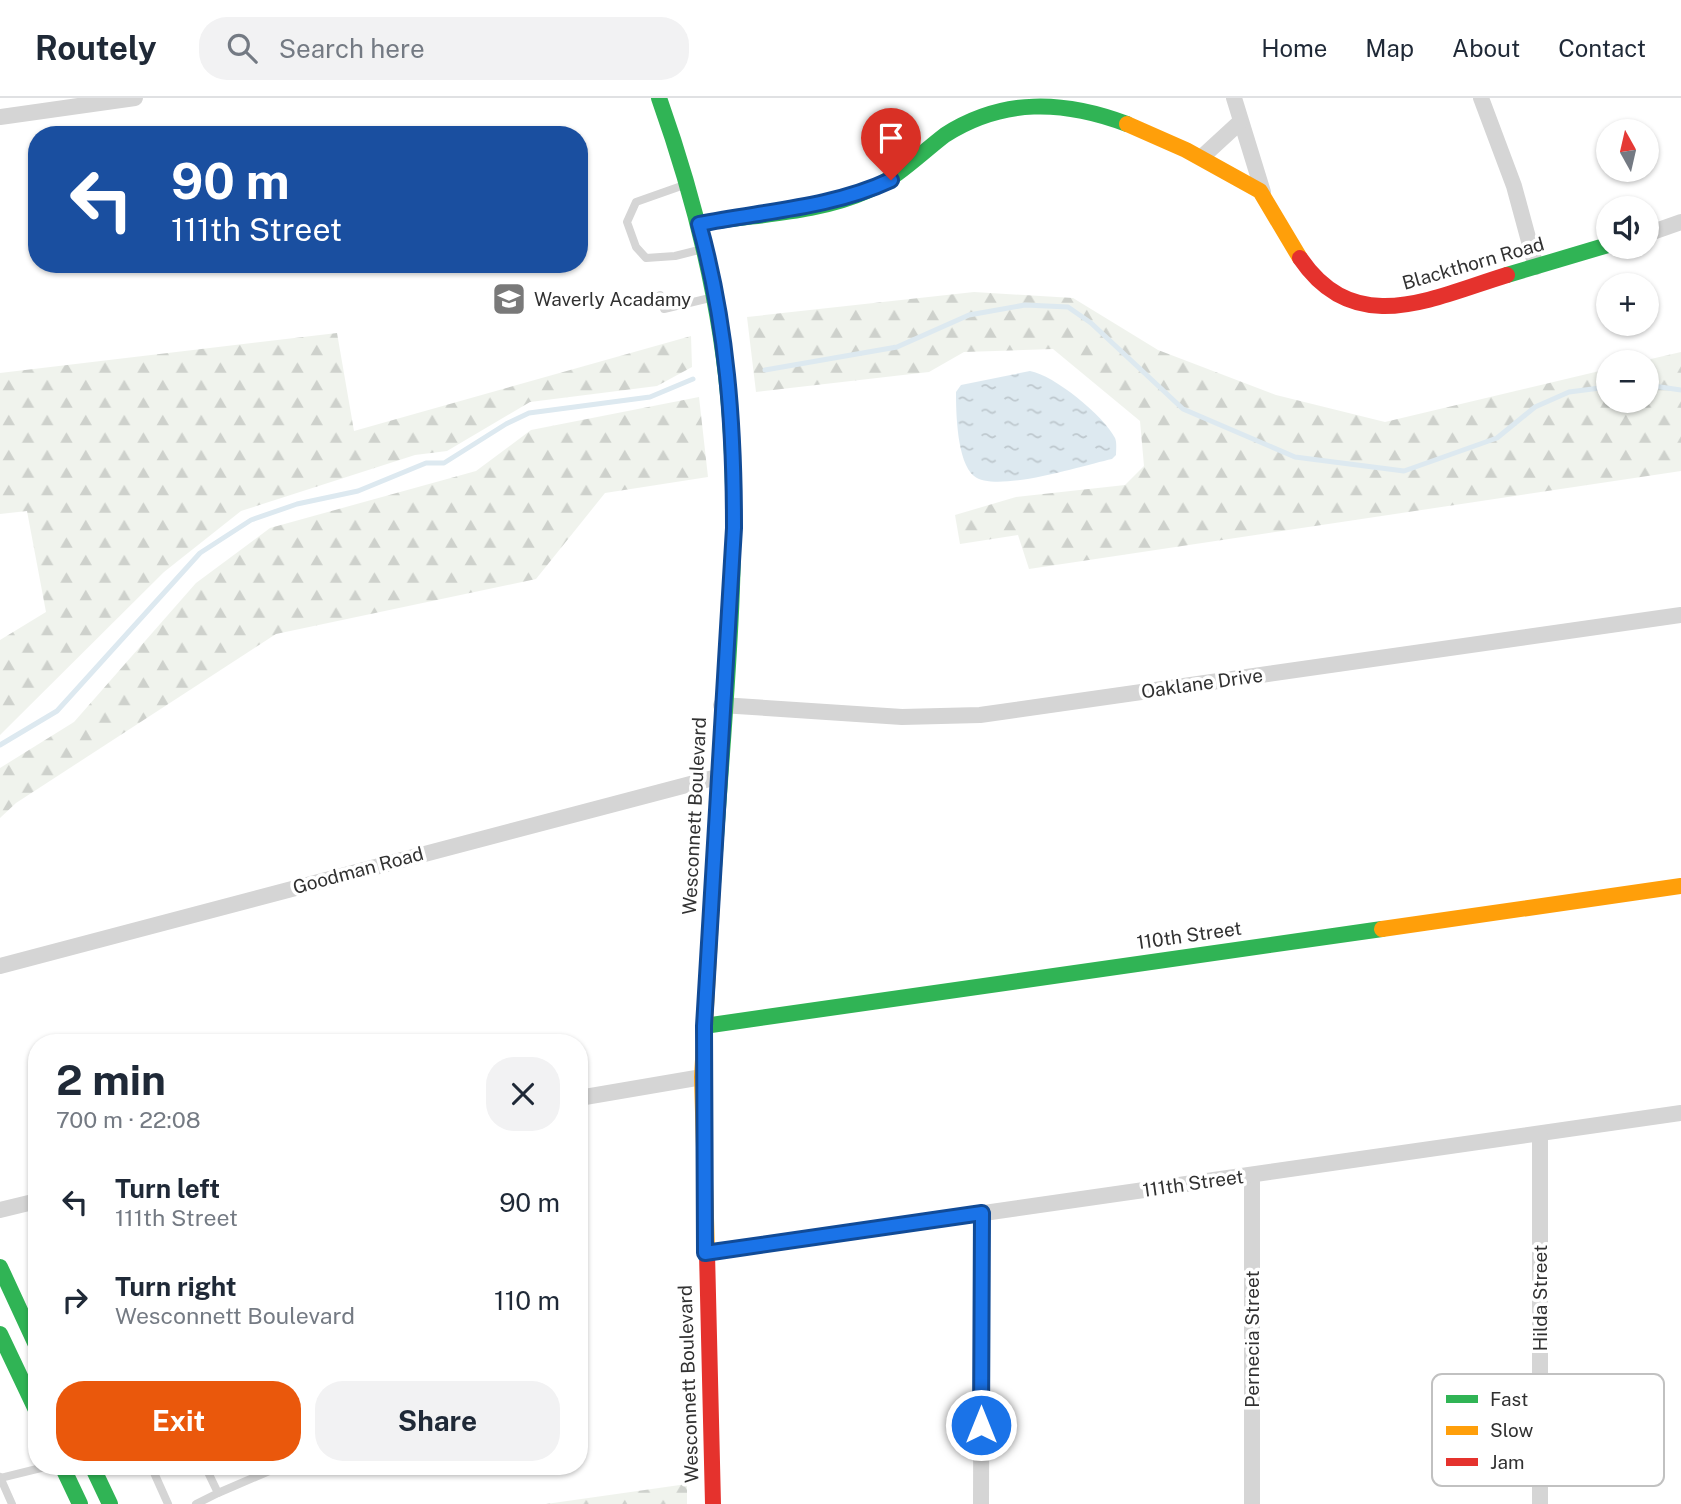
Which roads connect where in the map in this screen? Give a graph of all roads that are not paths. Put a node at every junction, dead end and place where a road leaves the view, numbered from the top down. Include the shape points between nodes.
1 (135, 98) edge
2 (659, 98) edge
3 (1234, 98) edge
4 (1481, 98) edge
5 (0, 117) edge
6 (1239, 123) junction
7 (1202, 157) junction
8 (688, 184) junction
9 (1263, 192) junction
10 (1681, 222) edge
11 (699, 224) junction
12 (1659, 230) edge
13 (706, 248) junction
14 (1596, 249) edge
15 (1536, 267) junction
16 (660, 295) dead end
17 (716, 297) junction
18 (1681, 615) edge
19 (721, 705) junction
20 (717, 777) junction
21 (1681, 887) edge
22 (0, 966) edge
23 (704, 1026) junction
24 (702, 1077) junction
25 (588, 1096) edge
26 (1681, 1113) edge
27 (1540, 1134) junction
28 (1252, 1175) junction
29 (28, 1203) edge
30 (0, 1209) edge
31 (982, 1213) junction
32 (705, 1253) junction
33 (0, 1267) edge
34 (28, 1328) edge
35 (0, 1334) edge
36 (1540, 1374) edge
37 (28, 1393) edge
38 (28, 1471) edge
39 (66, 1475) edge
40 (96, 1475) edge
41 (155, 1475) edge
42 (209, 1475) edge
43 (260, 1475) edge
44 (0, 1477) edge
45 (1540, 1486) edge
46 (218, 1493) junction
47 (12, 1504) edge
48 (80, 1504) edge
49 (110, 1504) edge
50 (168, 1504) edge
51 (196, 1504) edge
52 (713, 1504) edge
53 (981, 1504) edge
54 (1252, 1504) edge
55 (1540, 1504) edge

1 - 5 street
2 - 8 street, Wesconnett Boulevard
3 - 6 street
4 - 15 street via 1514,186
6 - 7 street
6 - 9 street
7 - 9 street
7 - 11 street via 1095,114 1064,106 1009,104 962,120 891,180 864,193
8 - 11 street, Wesconnett Boulevard
8 - 13 lane via 636,202 627,222 636,247 646,258
9 - 15 street, Blackthorn Road via 1300,261 1335,296 1355,305 1402,307
10 - 12 street
11 - 13 street, Wesconnett Boulevard
13 - 17 street, Wesconnett Boulevard
14 - 15 street, Blackthorn Road
16 - 17 lane via 664,309
17 - 19 street, Wesconnett Boulevard via 734,452 734,528
18 - 19 street, Oaklane Drive via 980,715 902,717
19 - 20 street, Wesconnett Boulevard
20 - 22 street, Goodman Road
20 - 23 street, Wesconnett Boulevard
21 - 23 street, 110th Street
23 - 24 street, Wesconnett Boulevard
24 - 25 street
24 - 32 street, Wesconnett Boulevard
26 - 27 street, 111th Street
27 - 28 street, 111th Street
27 - 36 street, Hilda Street
28 - 31 street, 111th Street
28 - 54 street, Pernecia Street
29 - 30 street
31 - 32 street, 111th Street
31 - 53 street
32 - 52 street, Wesconnett Boulevard
33 - 34 street
35 - 37 street
38 - 44 lane
39 - 48 street
40 - 49 street
41 - 50 lane
42 - 46 lane
43 - 46 lane
44 - 47 lane
45 - 55 street, Hilda Street
46 - 51 lane

